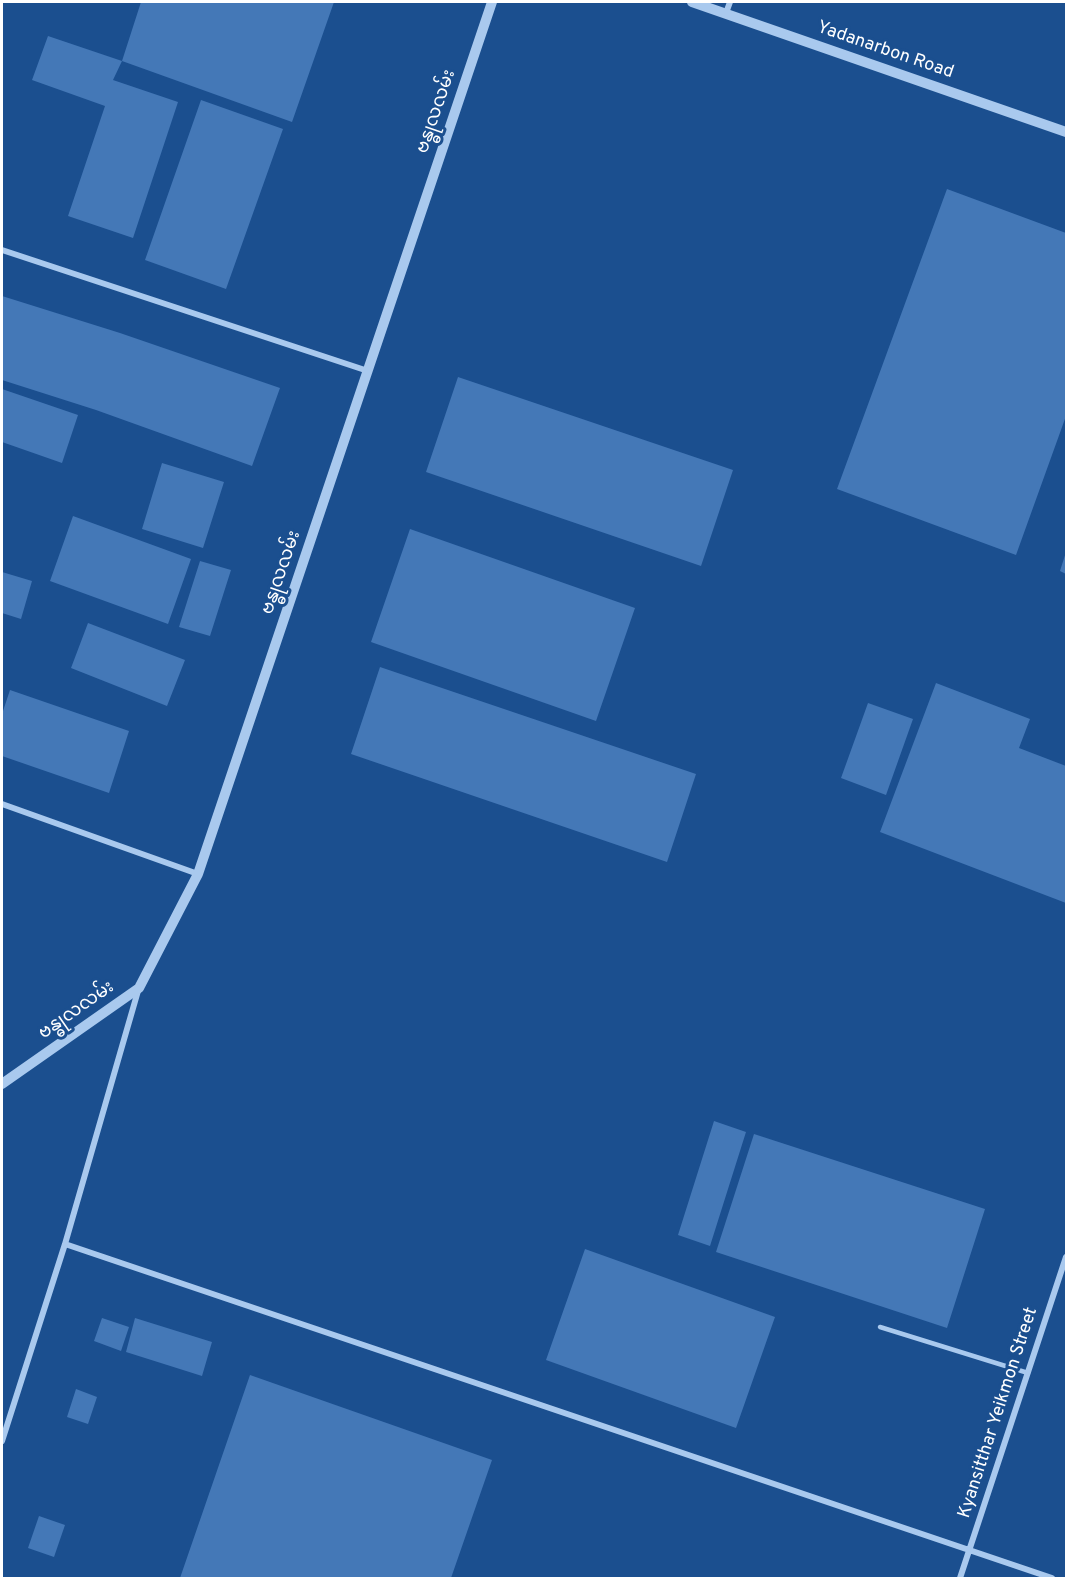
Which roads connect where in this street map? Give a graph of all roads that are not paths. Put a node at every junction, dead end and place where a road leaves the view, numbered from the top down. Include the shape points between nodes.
1 (492, 2) edge
2 (692, 2) edge
3 (730, 2) edge
4 (726, 13) junction
5 (1066, 132) edge
6 (2, 250) edge
7 (368, 371) junction
8 (2, 804) edge
9 (198, 874) junction
10 (139, 988) junction
11 (2, 1084) edge
12 (65, 1244) junction
13 (1066, 1257) edge
14 (880, 1328) dead end
15 (1028, 1373) junction
16 (2, 1441) edge
17 (970, 1551) junction
18 (960, 1578) edge
19 (1052, 1578) edge

1 - 7 street, ဗန္ဓုလလမ်း
2 - 4 street, Yadanarbon Road
3 - 4 street
4 - 5 street, Yadanarbon Road
6 - 7 street
7 - 9 street, ဗန္ဓုလလမ်း
8 - 9 street
9 - 10 street, ဗန္ဓုလလမ်း
10 - 11 street, ဗန္ဓုလလမ်း
10 - 12 street
12 - 16 street
12 - 17 street
13 - 15 street, Kyansitthar Yeikmon Street
14 - 15 lane
15 - 17 street, Kyansitthar Yeikmon Street
17 - 18 street, Kyansitthar Yeikmon Street
17 - 19 street

